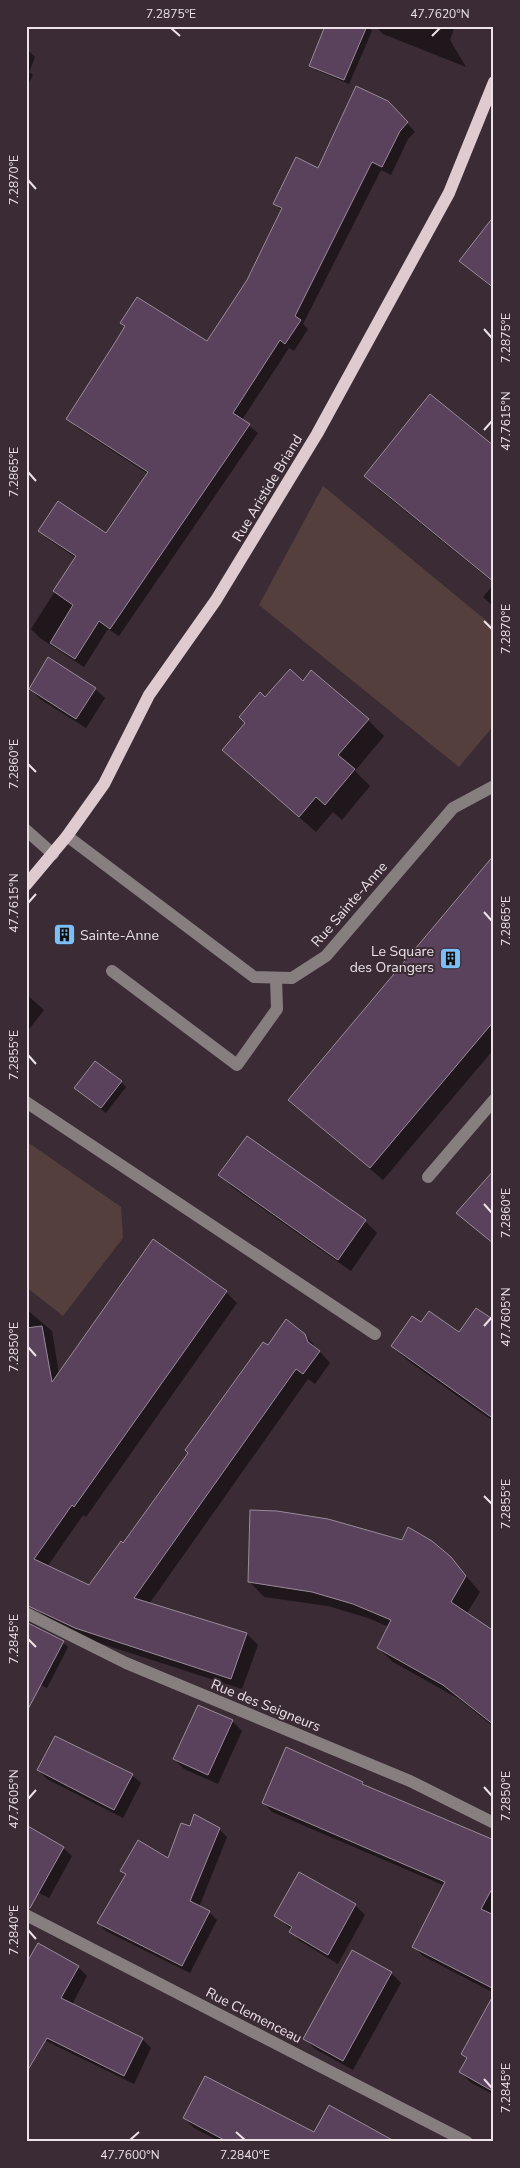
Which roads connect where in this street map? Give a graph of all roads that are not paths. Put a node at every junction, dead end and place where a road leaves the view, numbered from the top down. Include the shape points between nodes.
1 (494, 82) edge
2 (494, 786) edge
3 (26, 830) edge
4 (67, 836) junction
5 (53, 854) junction
6 (26, 884) edge
7 (112, 971) dead end
8 (276, 978) junction
9 (494, 1100) edge
10 (26, 1102) edge
11 (428, 1177) dead end
12 (375, 1334) dead end
13 (26, 1614) edge
14 (494, 1823) edge
15 (26, 1915) edge
16 (467, 2142) edge

1 - 4 main road, Rue Aristide Briand via 449,193 317,434 216,600 149,695 104,784
2 - 8 street, Rue Sainte-Anne via 453,808 326,956 292,978
3 - 5 street
4 - 5 main road, Rue Aristide Briand
4 - 8 street, Rue Sainte-Anne via 254,977
5 - 6 main road, Rue Aristide Briand
7 - 8 street via 236,1065 277,1009
9 - 11 street
10 - 12 street
13 - 14 street, Rue des Seigneurs via 126,1664 410,1781
15 - 16 street, Rue Clemenceau

